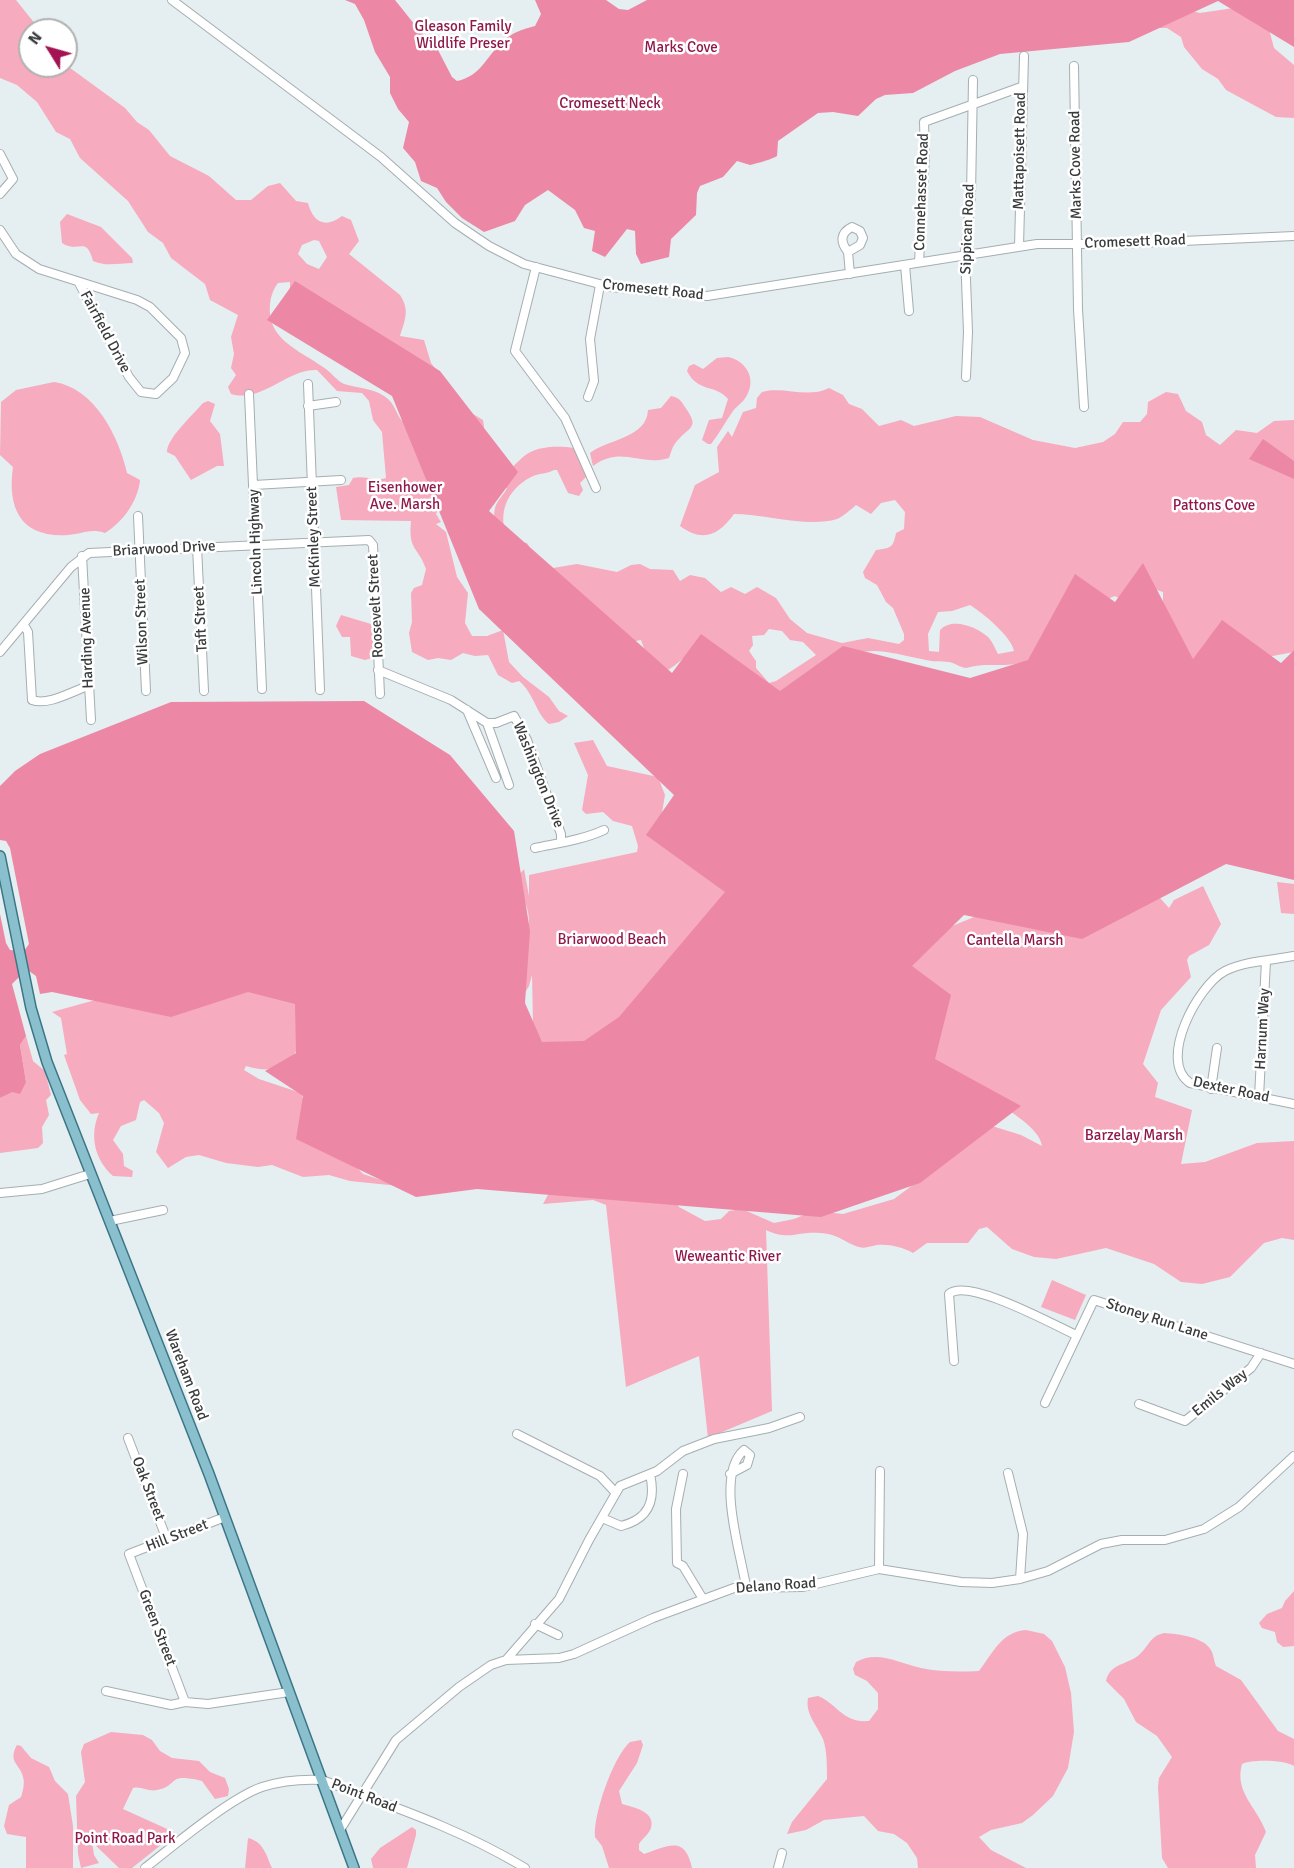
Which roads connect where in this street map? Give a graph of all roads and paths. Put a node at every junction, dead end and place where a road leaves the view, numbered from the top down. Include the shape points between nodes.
1 (172, 0) edge
2 (1024, 56) dead end
3 (1074, 66) dead end
4 (973, 80) dead end
5 (1021, 87) junction
6 (973, 104) junction
7 (0, 154) edge
8 (0, 194) edge
9 (0, 230) edge
10 (1294, 236) edge
11 (1078, 244) junction
12 (1019, 246) junction
13 (848, 252) dead end
14 (965, 254) junction
15 (919, 262) junction
16 (905, 265) junction
17 (536, 267) junction
18 (850, 274) junction
19 (79, 283) junction
20 (600, 285) junction
21 (909, 311) dead end
22 (966, 377) dead end
23 (308, 384) dead end
24 (249, 394) dead end
25 (588, 397) dead end
26 (336, 402) dead end
27 (308, 406) junction
28 (1084, 407) dead end
29 (341, 480) dead end
30 (312, 482) junction
31 (254, 485) junction
32 (596, 488) dead end
33 (138, 516) dead end
34 (314, 542) junction
35 (372, 542) joint
36 (256, 544) junction
37 (197, 547) junction
38 (139, 550) junction
39 (82, 556) junction
40 (24, 626) junction
41 (0, 652) edge
42 (378, 670) junction
43 (88, 686) junction
44 (262, 689) dead end
45 (320, 690) dead end
46 (146, 691) dead end
47 (204, 691) dead end
48 (380, 694) dead end
49 (467, 710) junction
50 (91, 720) dead end
51 (487, 723) junction
52 (496, 778) dead end
53 (509, 785) dead end
54 (604, 830) dead end
55 (561, 840) junction
56 (535, 848) dead end
57 (0, 856) edge
58 (1294, 956) edge
59 (1266, 962) junction
60 (1217, 1048) dead end
61 (1211, 1089) junction
62 (1259, 1097) junction
63 (1294, 1104) edge
64 (90, 1174) junction
65 (0, 1193) edge
66 (163, 1210) dead end
67 (110, 1221) junction
68 (1076, 1335) junction
69 (1261, 1353) junction
70 (954, 1361) dead end
71 (1294, 1364) edge
72 (1045, 1403) dead end
73 (1139, 1404) dead end
74 (800, 1417) dead end
75 (517, 1434) dead end
76 (128, 1438) dead end
77 (1294, 1456) edge
78 (880, 1471) dead end
79 (1008, 1473) dead end
80 (650, 1474) junction
81 (683, 1474) dead end
82 (730, 1474) dead end
83 (616, 1493) junction
84 (225, 1517) junction
85 (602, 1518) junction
86 (167, 1540) junction
87 (129, 1554) joint
88 (879, 1569) junction
89 (1020, 1580) junction
90 (743, 1587) junction
91 (703, 1599) junction
92 (535, 1624) junction
93 (558, 1635) dead end
94 (506, 1660) junction
95 (106, 1691) dead end
96 (289, 1692) junction
97 (185, 1702) junction
98 (322, 1780) junction
99 (360, 1794) junction
100 (340, 1830) junction
101 (782, 1853) dead end
102 (144, 1868) edge
103 (354, 1868) edge
104 (525, 1868) edge
105 (777, 1868) edge

1 - 17 street, Cromesett Road via 381,157 455,223 489,246
2 - 5 street, Mattapoisett Road
3 - 11 street, Marks Cove Road
4 - 6 street, Sippican Road
5 - 6 street
5 - 12 street, Mattapoisett Road
6 - 14 street, Sippican Road
6 - 15 street, Connehasset Road via 924,122
7 - 8 street via 13,179
9 - 19 street, Fairfield Drive via 24,261
10 - 11 street, Cromesett Road
11 - 12 street, Cromesett Road
11 - 28 street, Marks Cove Road
12 - 14 street, Cromesett Road
13 - 18 street
14 - 15 street, Cromesett Road
14 - 22 street, Sippican Road via 969,332
15 - 16 street, Cromesett Road
16 - 18 street, Cromesett Road
16 - 21 street
17 - 20 street, Cromesett Road
17 - 32 street via 515,351 565,418
18 - 20 street, Cromesett Road via 707,296
19 - 19 street, Fairfield Drive via 129,377 141,392 156,394 181,365 185,346 181,338 143,303
20 - 25 street via 590,339 594,381
23 - 27 street, McKinley Street
24 - 31 street, Lincoln Highway
26 - 27 street
27 - 30 street, McKinley Street
29 - 30 street
30 - 31 street
30 - 34 street, McKinley Street
31 - 36 street, Lincoln Highway
33 - 38 street, Wilson Street
34 - 35 street, Briarwood Drive
34 - 36 street, Briarwood Drive
34 - 45 street, McKinley Street
35 - 42 street, Roosevelt Street
36 - 37 street, Briarwood Drive
36 - 44 street, Lincoln Highway
37 - 38 street, Briarwood Drive
37 - 47 street, Taft Street
38 - 39 street, Briarwood Drive
38 - 46 street, Wilson Street
39 - 40 street
39 - 43 street, Harding Avenue
40 - 41 street
40 - 43 street via 28,632 32,700 58,697
42 - 48 street, Roosevelt Street
42 - 49 street, Washington Drive
43 - 50 street, Harding Avenue
49 - 51 street, Washington Drive
49 - 52 street
51 - 53 street
51 - 55 street, Washington Drive via 514,716 518,722
54 - 55 street via 571,841
55 - 56 street
57 - 64 main road, Wareham Road via 47,1062
58 - 59 street, Dexter Road
59 - 61 street, Dexter Road via 1223,972 1202,993 1189,1014 1180,1040 1180,1071 1190,1083
59 - 62 street, Harnum Way
60 - 61 street
61 - 62 street, Dexter Road
62 - 63 street, Dexter Road
64 - 65 street via 42,1189
64 - 67 main road, Wareham Road
66 - 67 street
67 - 84 main road, Wareham Road
68 - 69 street, Stoney Run Lane via 1094,1300
68 - 70 street via 984,1293 955,1290 949,1294
68 - 72 street, Stoney Run Lane
69 - 71 street, Stoney Run Lane
69 - 73 street, Emils Way via 1251,1368 1185,1421
74 - 80 street via 682,1451
75 - 83 street via 600,1476
76 - 86 street, Oak Street
77 - 89 street, Delano Road via 1239,1507 1209,1527 1170,1540 1101,1544
78 - 88 street
79 - 89 street via 1023,1534
80 - 83 street via 620,1486
80 - 85 street via 651,1505 639,1521 621,1526
81 - 91 street via 676,1509 677,1563 683,1566
82 - 90 street
83 - 85 street
84 - 86 street, Hill Street
84 - 96 main road, Wareham Road
85 - 92 street via 559,1599
86 - 87 street, Hill Street
87 - 97 street, Green Street
88 - 89 street, Delano Road via 961,1582
88 - 90 street, Delano Road via 803,1587
90 - 91 street, Delano Road
91 - 94 street, Delano Road via 574,1654
92 - 93 street
92 - 94 street
94 - 99 street, Delano Road via 476,1674 405,1730
95 - 97 street via 149,1702
96 - 97 street via 208,1704
96 - 98 main road, Wareham Road
98 - 99 street, Point Road
98 - 100 main road, Wareham Road
98 - 102 street, Point Road via 261,1787
99 - 100 street, Delano Road
99 - 104 street, Point Road via 450,1828
100 - 103 main road, Wareham Road
101 - 105 street

